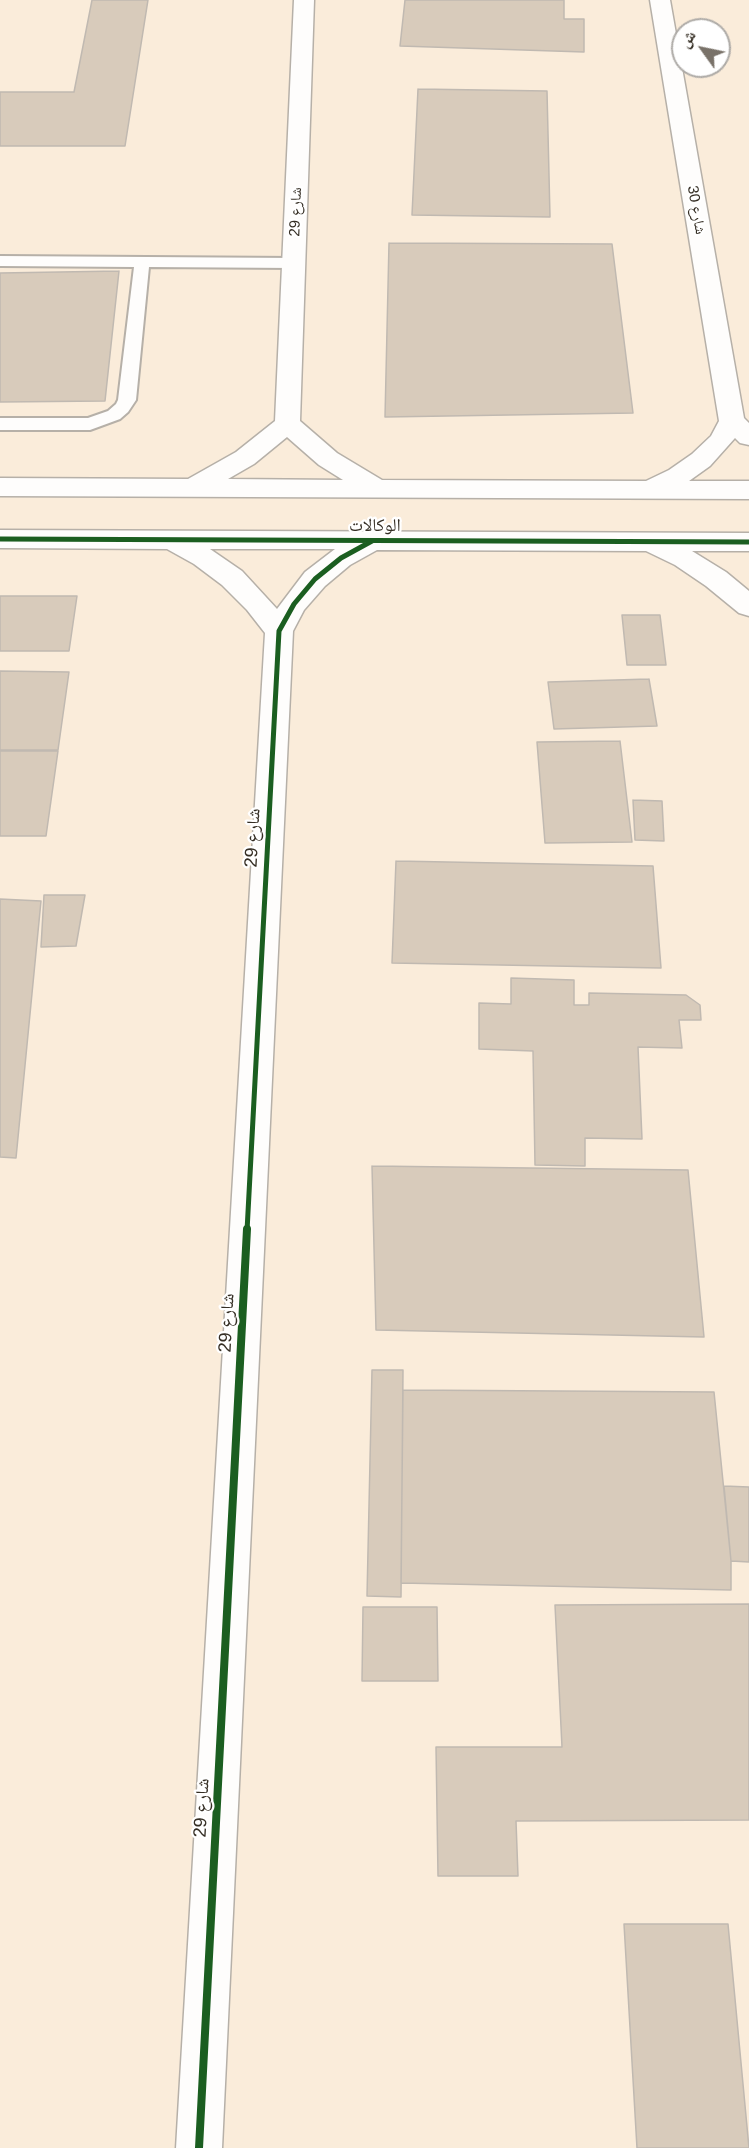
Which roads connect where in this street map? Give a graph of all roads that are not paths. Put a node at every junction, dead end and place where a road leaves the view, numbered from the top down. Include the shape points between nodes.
1 (304, 0) edge
2 (660, 0) edge
3 (0, 261) edge
4 (142, 262) junction
5 (294, 263) junction
6 (0, 424) edge
7 (287, 424) junction
8 (741, 429) edge
9 (0, 487) edge
10 (192, 488) junction
11 (378, 489) junction
12 (650, 489) junction
13 (749, 490) edge
14 (0, 539) edge
15 (169, 539) junction
16 (372, 541) junction
17 (648, 541) junction
18 (749, 542) edge
19 (749, 606) edge
20 (279, 631) junction
21 (199, 2148) edge

1 - 5 street, شارع 29
2 - 8 street, شارع 30
3 - 4 lane
4 - 5 lane
4 - 6 lane via 127,400 122,408 90,424
5 - 7 street, شارع 29
7 - 10 street via 245,458
7 - 11 street via 328,459
8 - 12 street, شارع 30 via 678,476
9 - 10 street, الوكالات
10 - 11 street, الوكالات
11 - 12 street, الوكالات
12 - 13 street, الوكالات
14 - 15 street, الوكالات
15 - 16 street, الوكالات
15 - 20 street via 232,578
16 - 17 street, الوكالات
16 - 20 street, شارع 29 via 341,558 315,579 294,604
17 - 18 street, الوكالات
17 - 19 street via 684,558
20 - 21 street, شارع 29

